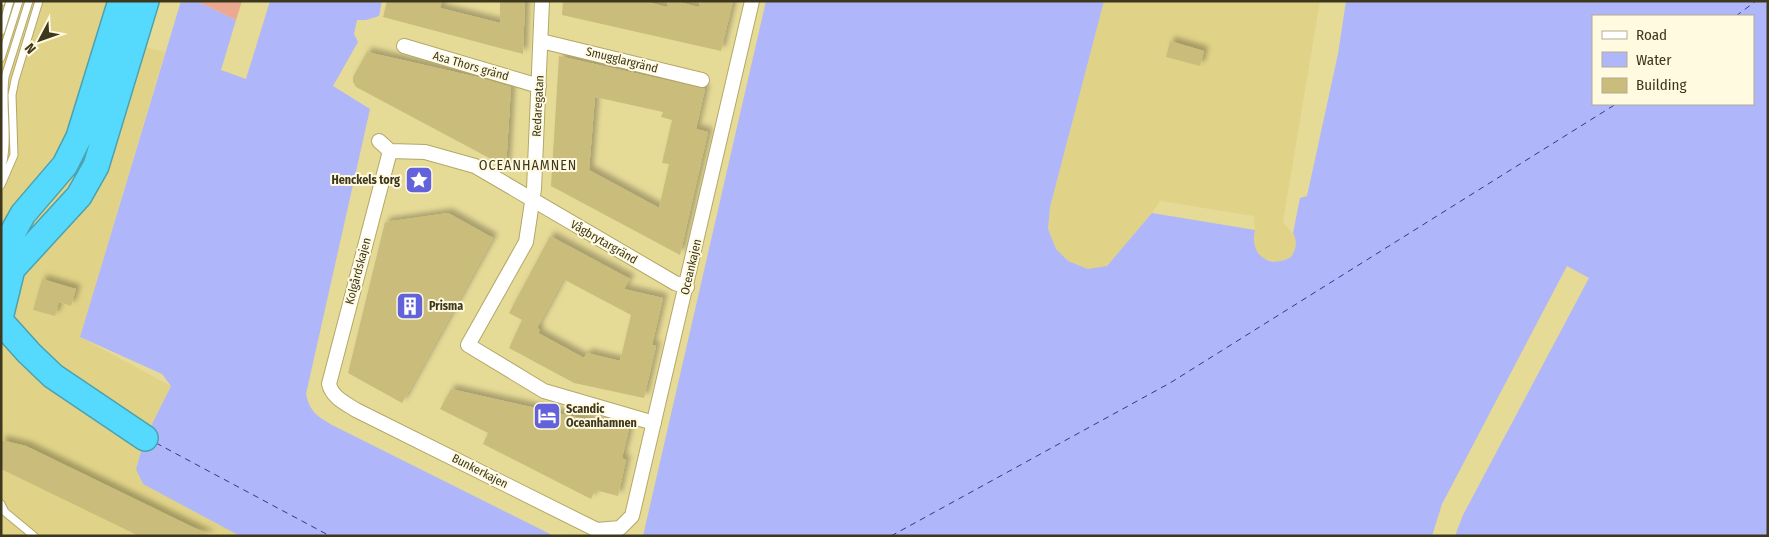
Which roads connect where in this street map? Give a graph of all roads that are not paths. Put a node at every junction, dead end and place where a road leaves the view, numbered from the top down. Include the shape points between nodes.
1 (10, 1) edge
2 (19, 1) edge
3 (29, 1) edge
4 (39, 1) edge
5 (127, 1) edge
6 (138, 1) edge
7 (542, 1) edge
8 (752, 1) edge
9 (133, 7) edge
10 (1, 30) edge
11 (541, 41) junction
12 (404, 46) dead end
13 (1, 58) edge
14 (702, 80) dead end
15 (538, 86) junction
16 (379, 141) dead end
17 (390, 151) junction
18 (72, 169) dead end
19 (1, 170) edge
20 (1, 185) edge
21 (532, 201) junction
22 (10, 262) edge
23 (681, 285) junction
24 (1, 314) edge
25 (1, 322) edge
26 (343, 401) joint
27 (654, 423) junction
28 (145, 438) dead end
29 (1, 504) edge
30 (620, 528) joint
31 (34, 536) edge

1 - 10 lane
2 - 13 lane
3 - 19 lane via 4,83 5,155
4 - 20 lane via 15,80 12,95 14,155
5 - 18 lane
6 - 9 lane
7 - 11 street, Redaregatan
8 - 23 street, Oceankajen
9 - 22 highway via 96,166 79,196
11 - 14 street, Smugglargränd
11 - 15 street, Redaregatan
12 - 15 street, Asa Thors gränd
15 - 21 street, Redaregatan
16 - 17 street
17 - 21 street via 425,152 474,166
17 - 26 street, Kolgårdskajen via 329,384 334,396
21 - 23 street, Vågbrytargränd
21 - 27 street, Redaregatan via 526,242 468,345 544,391
22 - 24 highway
23 - 27 street, Oceankajen
25 - 28 highway via 53,376
26 - 30 street, Bunkerkajen via 598,530
27 - 30 street, Oceankajen via 632,516
29 - 31 lane via 5,512

